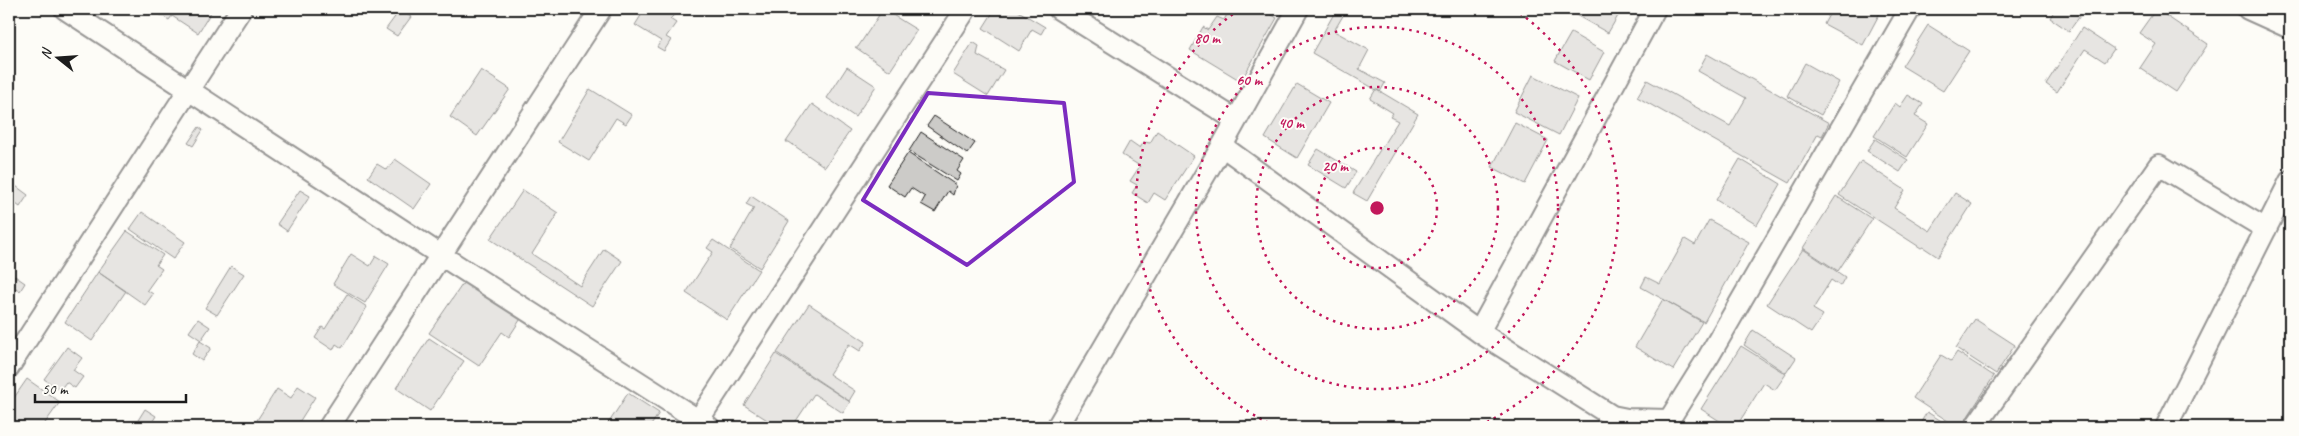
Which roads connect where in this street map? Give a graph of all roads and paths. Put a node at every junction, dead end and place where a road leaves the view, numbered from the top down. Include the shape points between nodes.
1 (65, 9) edge
2 (242, 9) edge
3 (601, 9) edge
4 (966, 9) edge
5 (1059, 9) edge
6 (1298, 9) edge
7 (1655, 9) edge
8 (1910, 9) edge
9 (2248, 9) edge
10 (2290, 28) edge
11 (190, 90) junction
12 (1236, 120) junction
13 (1222, 146) junction
14 (2290, 181) edge
15 (2266, 230) junction
16 (442, 256) junction
17 (1479, 332) junction
18 (9, 367) edge
19 (1675, 424) edge
20 (700, 425) edge
21 (330, 427) edge
22 (1057, 427) edge
23 (1974, 427) edge
24 (2166, 427) edge

1 - 11 street
2 - 11 street
3 - 16 street
4 - 20 street
5 - 12 street
6 - 12 street
7 - 17 street
8 - 19 street via 1709,356
9 - 10 street
11 - 16 street
11 - 18 street
12 - 13 street
13 - 17 street
13 - 22 street
14 - 15 street
15 - 23 street via 2159,165
15 - 24 street
16 - 20 street
16 - 21 street
17 - 19 street via 1612,416

